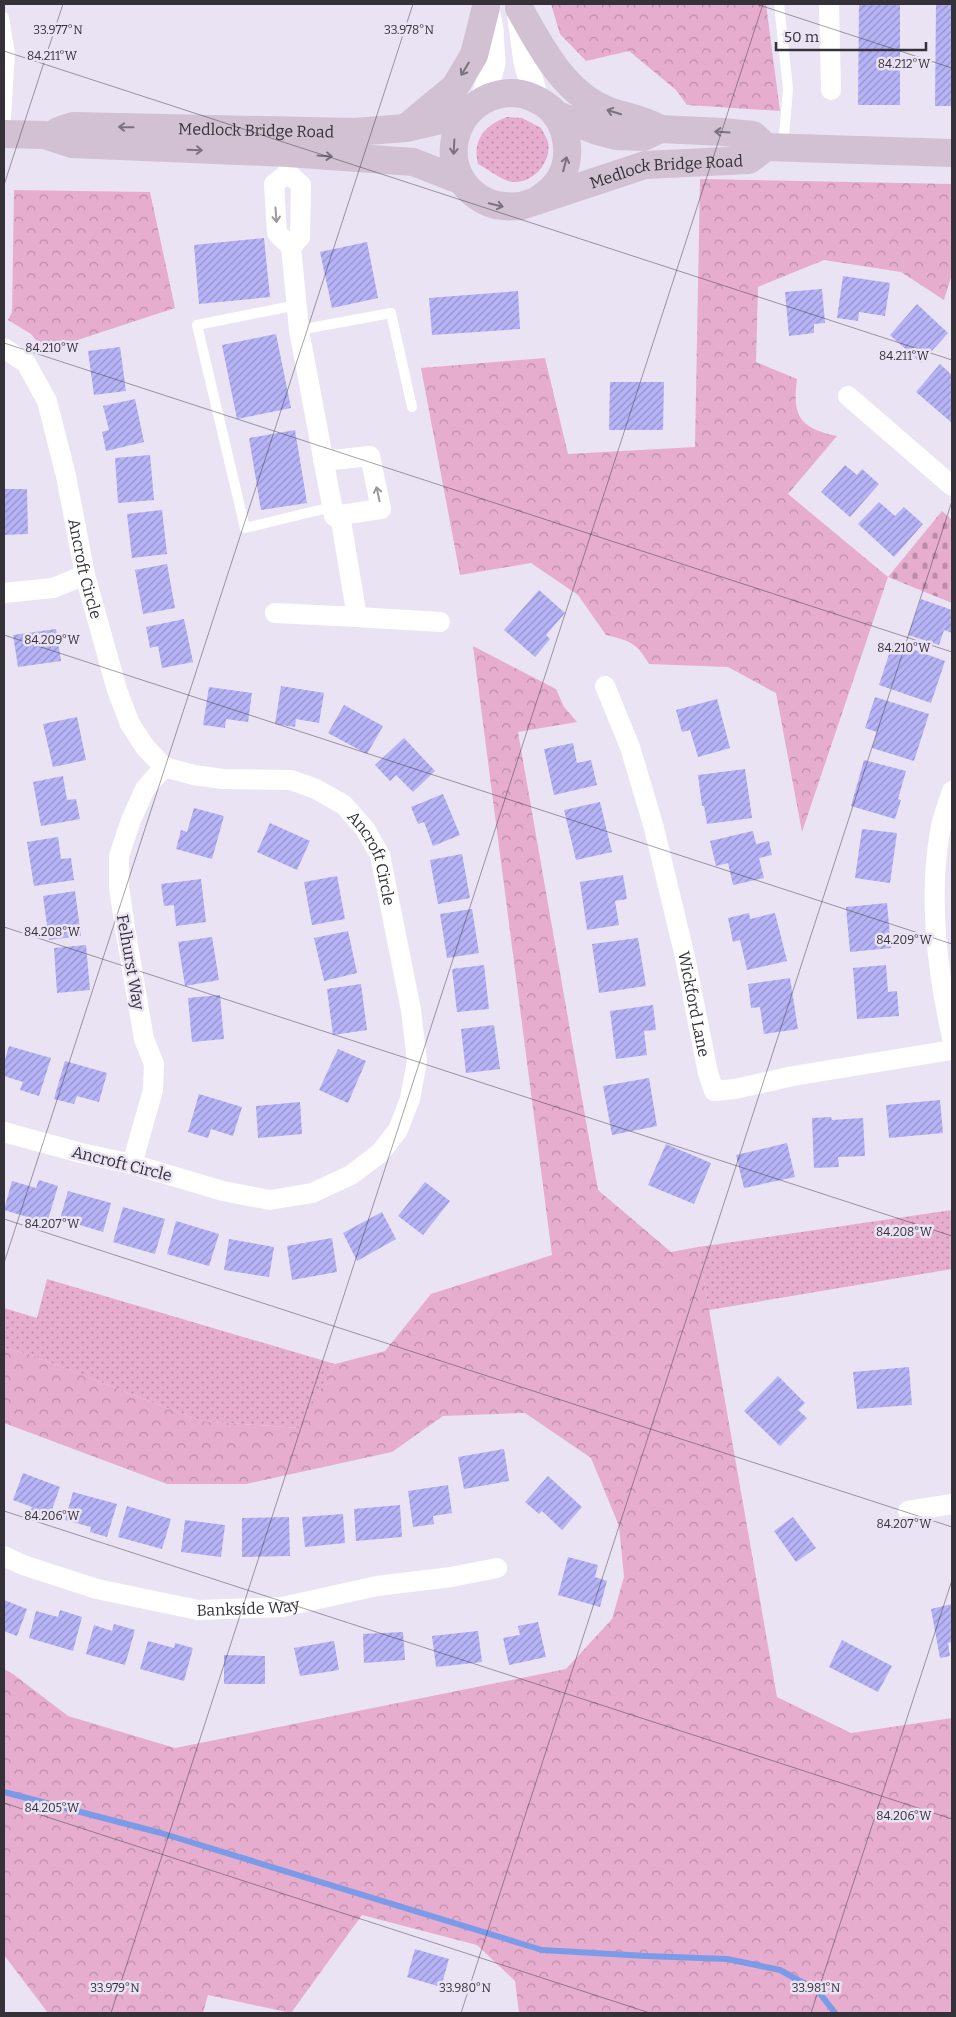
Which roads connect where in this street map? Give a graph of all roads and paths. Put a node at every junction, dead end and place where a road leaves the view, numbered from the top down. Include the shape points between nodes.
1 (779, 4) edge
2 (830, 4) edge
3 (486, 5) edge
4 (518, 6) edge
5 (4, 17) edge
6 (831, 90) dead end
7 (545, 106) junction
8 (475, 107) junction
9 (406, 128) junction
10 (660, 129) junction
11 (4, 134) edge
12 (775, 148) junction
13 (288, 153) junction
14 (952, 153) edge
15 (462, 182) junction
16 (536, 201) junction
17 (297, 305) junction
18 (299, 330) junction
19 (4, 348) edge
20 (848, 396) dead end
21 (412, 407) dead end
22 (323, 461) junction
23 (952, 486) edge
24 (336, 511) junction
25 (85, 575) junction
26 (4, 593) edge
27 (275, 614) dead end
28 (356, 616) junction
29 (440, 622) dead end
30 (605, 686) dead end
31 (164, 767) junction
32 (952, 791) edge
33 (952, 1037) edge
34 (952, 1050) edge
35 (4, 1132) edge
36 (132, 1164) junction
37 (952, 1504) edge
38 (908, 1511) dead end
39 (4, 1556) edge
40 (497, 1568) dead end

1 - 12 lane via 788,89
2 - 6 street
3 - 8 street via 493,63
3 -> 9 main road via 474,55 455,87
4 - 7 street via 526,62
10 -> 4 main road via 648,122 608,111 588,100 566,81 543,52
5 - 11 lane via 10,54
7 - 8 main road, Medlock Bridge Road via 519,93 500,94
7 - 10 main road, Medlock Bridge Road via 597,131 616,136 643,137
16 -> 7 main road, Medlock Bridge Road via 550,191 566,162 563,128
8 - 9 main road, Medlock Bridge Road
8 -> 15 main road via 459,126 454,147 456,168
9 - 13 main road, Medlock Bridge Road via 354,132
12 -> 10 main road, Medlock Bridge Road via 753,135
11 - 13 main road, Medlock Bridge Road via 44,135 72,144
12 - 14 main road, Medlock Bridge Road
12 - 16 main road, Medlock Bridge Road via 749,160 645,165
13 -> 15 main road, Medlock Bridge Road via 413,162
13 - 17 street via 274,184 277,233 291,247
15 -> 16 main road, Medlock Bridge Road via 488,203 504,207
17 - 18 street
17 - 24 lane via 197,325 245,528
18 - 21 lane via 392,313
18 - 22 street
19 - 25 street, Ancroft Circle via 26,363 47,401 66,476
20 - 23 street
22 - 24 street
24 -> 22 street via 381,509 370,456
24 - 28 street
25 - 26 street via 53,588
25 - 31 street, Ancroft Circle via 117,690 130,724
27 - 28 street
28 - 29 street
30 - 34 street, Wickford Lane via 630,747 654,828 714,1091
31 - 36 street, Felhurst Way via 145,789 119,856 119,887 125,928 144,1039 154,1064 153,1090
31 - 36 street, Ancroft Circle via 223,779 291,780 316,788 344,804 366,828 380,855 410,1001 417,1061 410,1099 398,1130 380,1154 351,1175 312,1193 270,1200 223,1191
32 - 33 street via 940,830 935,874 940,982
35 - 36 street, Ancroft Circle
37 - 38 street
39 - 40 street, Bankside Way via 97,1589 198,1610 282,1607 377,1586

